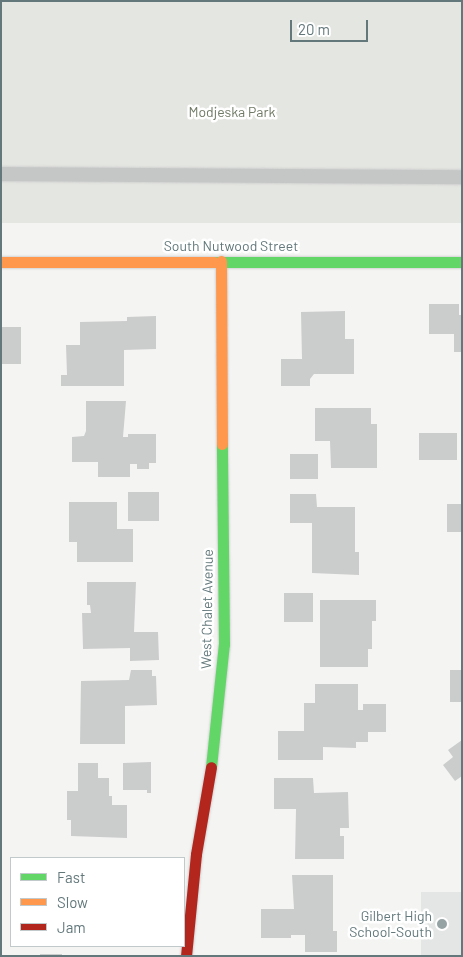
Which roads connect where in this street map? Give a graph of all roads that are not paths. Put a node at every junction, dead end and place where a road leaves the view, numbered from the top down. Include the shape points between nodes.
1 (1, 174) edge
2 (462, 177) edge
3 (220, 261) junction
4 (1, 262) edge
5 (462, 262) edge
6 (186, 956) edge

1 - 2 lane
3 - 4 street, South Nutwood Street
3 - 5 street, South Nutwood Street
3 - 6 street, West Chalet Avenue via 224,644 213,758 196,854

